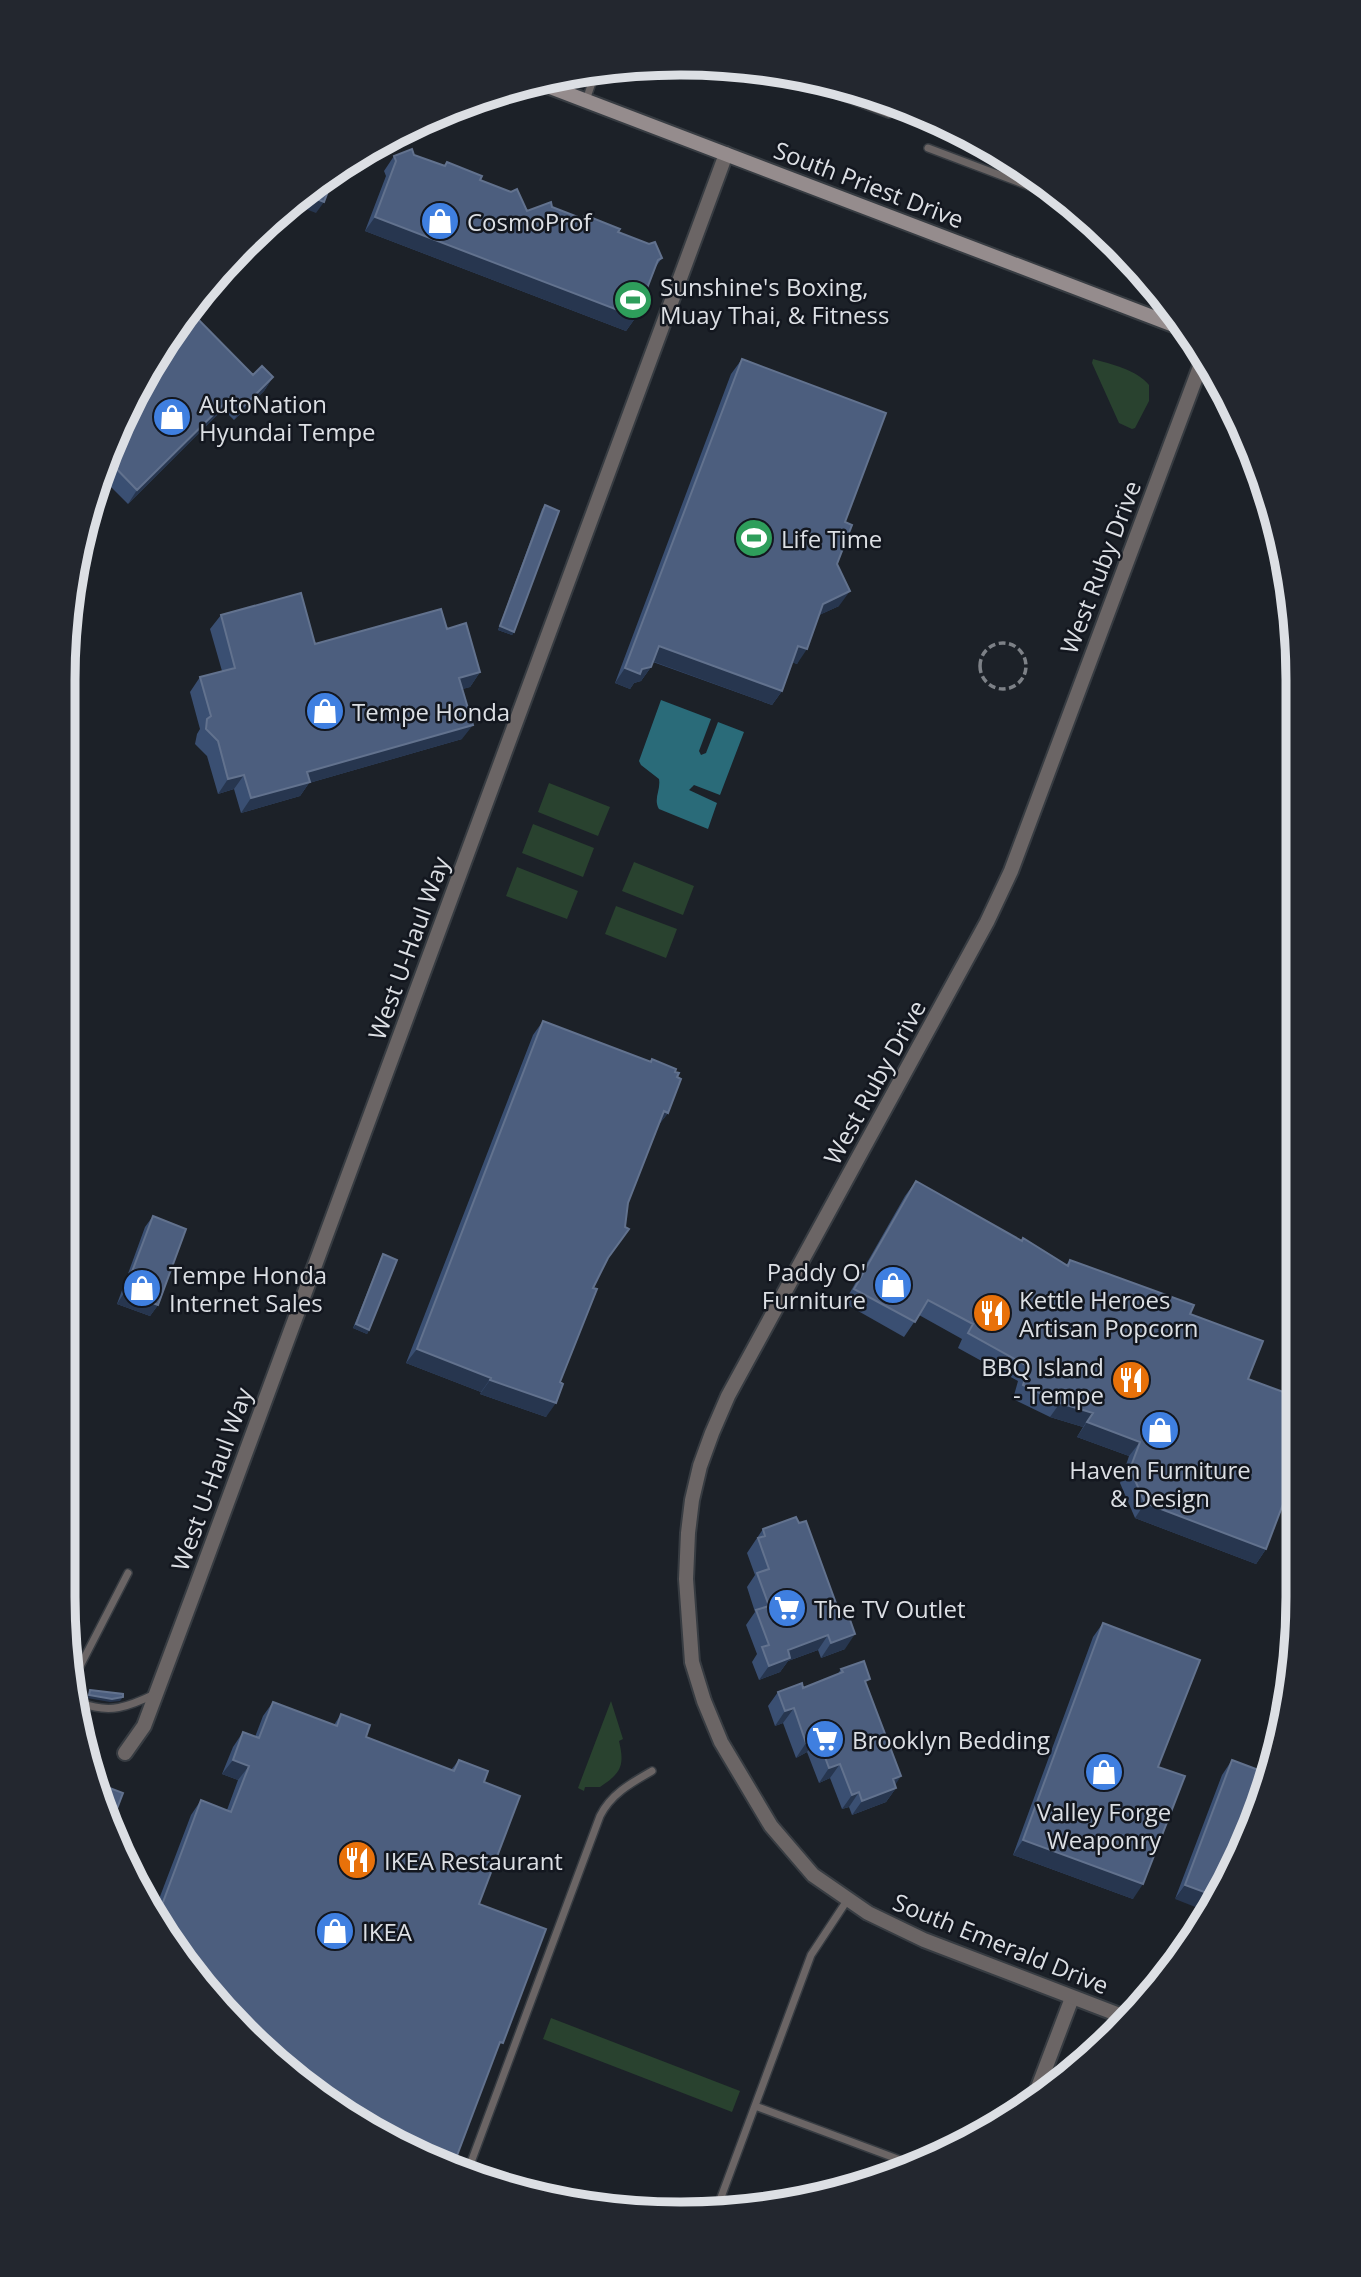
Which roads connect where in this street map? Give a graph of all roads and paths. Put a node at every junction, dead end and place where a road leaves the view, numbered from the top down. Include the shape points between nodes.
1 (592, 82) edge
2 (555, 89) edge
3 (586, 100) junction
4 (856, 101) edge
5 (890, 113) edge
6 (928, 148) dead end
7 (726, 154) junction
8 (1030, 187) edge
9 (1169, 323) edge
10 (1199, 369) edge
11 (983, 655) joint
12 (128, 1573) dead end
13 (79, 1667) edge
14 (155, 1694) junction
15 (85, 1704) edge
16 (125, 1753) dead end
17 (652, 1771) dead end
18 (771, 1826) joint
19 (848, 1899) junction
20 (1072, 1998) junction
21 (1118, 2014) edge
22 (1039, 2084) edge
23 (755, 2106) junction
24 (901, 2160) edge
25 (470, 2164) edge
26 (720, 2200) edge

1 - 3 lane
2 - 3 main road, South Priest Drive
3 - 7 main road, South Priest Drive
4 - 5 lane
6 - 8 lane
7 - 9 main road, South Priest Drive
7 - 14 street, West U-Haul Way
10 - 18 street, West Ruby Drive via 1011,871 728,1396 700,1466 692,1500 686,1578 692,1662 721,1742
11 - 11 path via 981,673 994,688 1009,689 1024,677 1025,658 1017,647 998,644
12 - 13 lane
14 - 15 lane via 129,1707
14 - 16 street, West U-Haul Way via 139,1734
17 - 25 lane via 620,1791 600,1816
18 - 19 street, South Emerald Drive via 813,1875
19 - 20 street, South Emerald Drive via 924,1940
19 - 23 lane via 811,1955
20 - 21 street, South Emerald Drive
20 - 22 street
23 - 24 lane
23 - 26 lane

